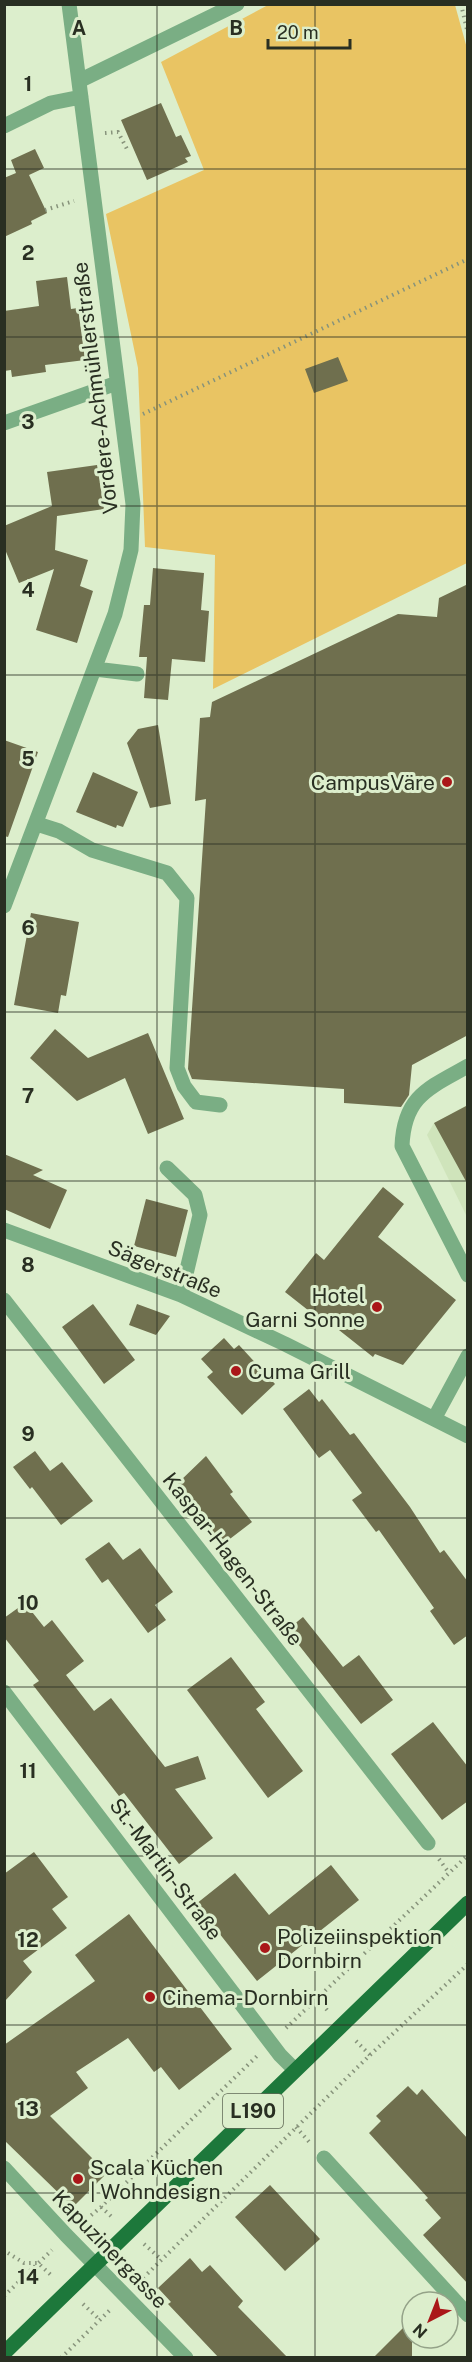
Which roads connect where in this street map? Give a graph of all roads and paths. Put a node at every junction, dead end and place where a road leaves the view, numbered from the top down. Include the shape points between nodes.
1 (69, 4) edge
2 (237, 4) edge
3 (461, 4) edge
4 (468, 34) edge
5 (80, 89) junction
6 (4, 126) edge
7 (97, 134) dead end
8 (127, 149) dead end
9 (77, 200) dead end
10 (45, 210) dead end
11 (468, 259) edge
12 (117, 382) junction
13 (137, 417) dead end
14 (4, 423) edge
15 (95, 669) junction
16 (137, 674) dead end
17 (37, 824) junction
18 (4, 906) edge
19 (468, 1066) edge
20 (220, 1105) dead end
21 (167, 1168) dead end
22 (4, 1230) edge
23 (468, 1275) edge
24 (181, 1295) junction
25 (4, 1300) edge
26 (468, 1356) edge
27 (434, 1419) junction
28 (468, 1436) edge
29 (4, 1692) edge
30 (428, 1843) dead end
31 (468, 1855) edge
32 (468, 1903) edge
33 (468, 1964) edge
34 (271, 2042) junction
35 (295, 2070) junction
36 (324, 2157) dead end
37 (4, 2168) edge
38 (66, 2235) junction
39 (8, 2253) dead end
40 (38, 2263) junction
41 (95, 2264) junction
42 (125, 2295) junction
43 (4, 2296) edge
44 (468, 2315) edge
45 (4, 2353) edge
46 (61, 2358) edge
47 (186, 2358) edge

1 - 5 street, Vordere-Achmühlerstraße
2 - 5 street
3 - 4 path
5 - 6 street
5 - 12 street, Vordere-Achmühlerstraße
7 - 8 path via 118,132
9 - 10 path
11 - 13 path
12 - 14 street
12 - 15 street, Vordere-Achmühlerstraße via 133,504 131,550
15 - 16 street
15 - 17 street, Vordere-Achmühlerstraße
17 - 18 street, Vordere-Achmühlerstraße
17 - 20 street via 59,831 92,850 167,873 187,898 177,1068 196,1102
19 - 23 street via 423,1092 404,1124 402,1146
21 - 24 street via 195,1195 200,1215
22 - 24 street, Sägerstraße
24 - 27 street, Sägerstraße
25 - 30 street, Kaspar-Hagen-Straße
26 - 27 street
27 - 28 street, Sägerstraße
29 - 34 street, St.-Martin-Straße
31 - 34 path
32 - 35 main road, L190
33 - 42 path
34 - 35 street, St.-Martin-Straße
34 - 38 path via 101,2207
35 - 41 main road, L190
36 - 44 street
37 - 38 street, Kapuzinergasse
38 - 40 path
38 - 41 street, Kapuzinergasse
39 - 40 path via 24,2263
40 - 43 path
41 - 42 street, Kapuzinergasse
41 - 45 main road, L190
42 - 46 path
42 - 47 street, Kapuzinergasse

